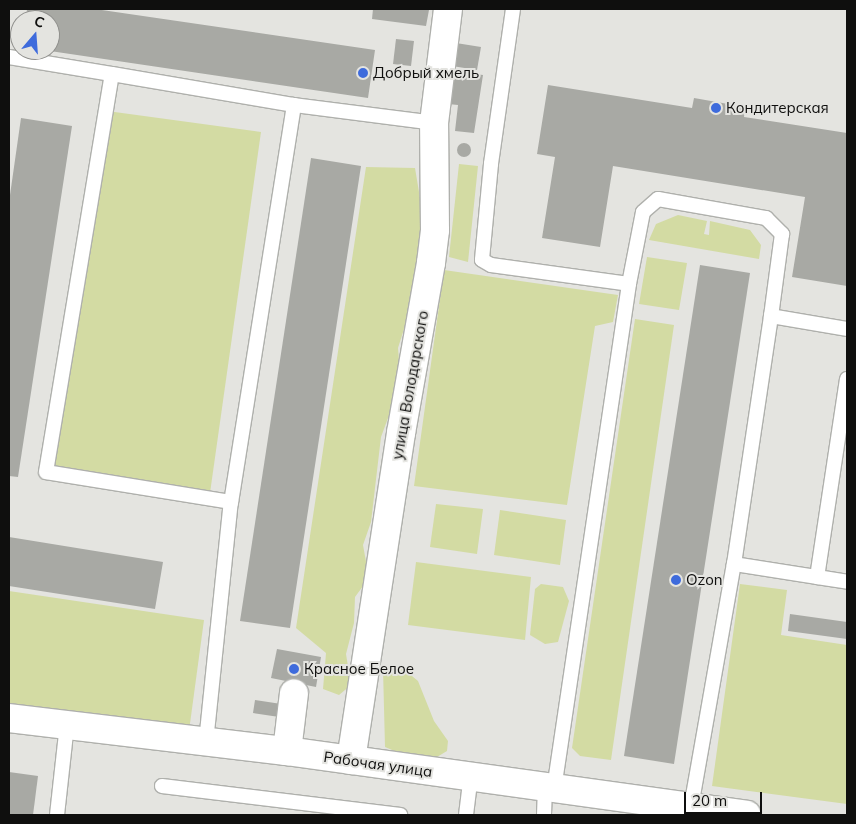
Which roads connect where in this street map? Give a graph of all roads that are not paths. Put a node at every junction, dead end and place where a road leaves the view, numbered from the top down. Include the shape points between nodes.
1 (448, 9) edge
2 (513, 9) edge
3 (9, 57) edge
4 (112, 74) junction
5 (294, 105) junction
6 (434, 123) junction
7 (629, 284) junction
8 (771, 316) junction
9 (847, 329) edge
10 (847, 380) edge
11 (231, 502) junction
12 (734, 564) junction
13 (817, 577) junction
14 (847, 582) edge
15 (294, 693) dead end
16 (9, 718) edge
17 (67, 725) junction
18 (206, 742) junction
19 (287, 751) junction
20 (351, 760) junction
21 (471, 777) junction
22 (162, 786) dead end
23 (548, 798) edge
24 (691, 807) junction
25 (57, 815) edge
26 (400, 815) edge
27 (466, 815) edge
28 (747, 815) edge

1 - 6 street, улица Володарского
2 - 7 lane via 491,164 482,260 491,265
3 - 4 lane
4 - 5 lane
4 - 11 lane via 46,472
5 - 6 lane
5 - 11 lane
6 - 20 street, улица Володарского via 436,211 431,263 401,433
7 - 8 lane via 643,212 658,199 766,218 782,234
7 - 23 lane
8 - 9 lane
8 - 12 lane
10 - 13 lane
11 - 18 lane
12 - 13 lane
12 - 24 lane
13 - 14 lane
15 - 19 street
16 - 17 street, Рабочая улица
17 - 18 street, Рабочая улица
17 - 25 lane
18 - 19 street, Рабочая улица
19 - 20 street, Рабочая улица
20 - 21 street, Рабочая улица
21 - 23 street, Рабочая улица
21 - 27 lane
22 - 26 lane
23 - 24 street, Рабочая улица
24 - 28 street, Рабочая улица

